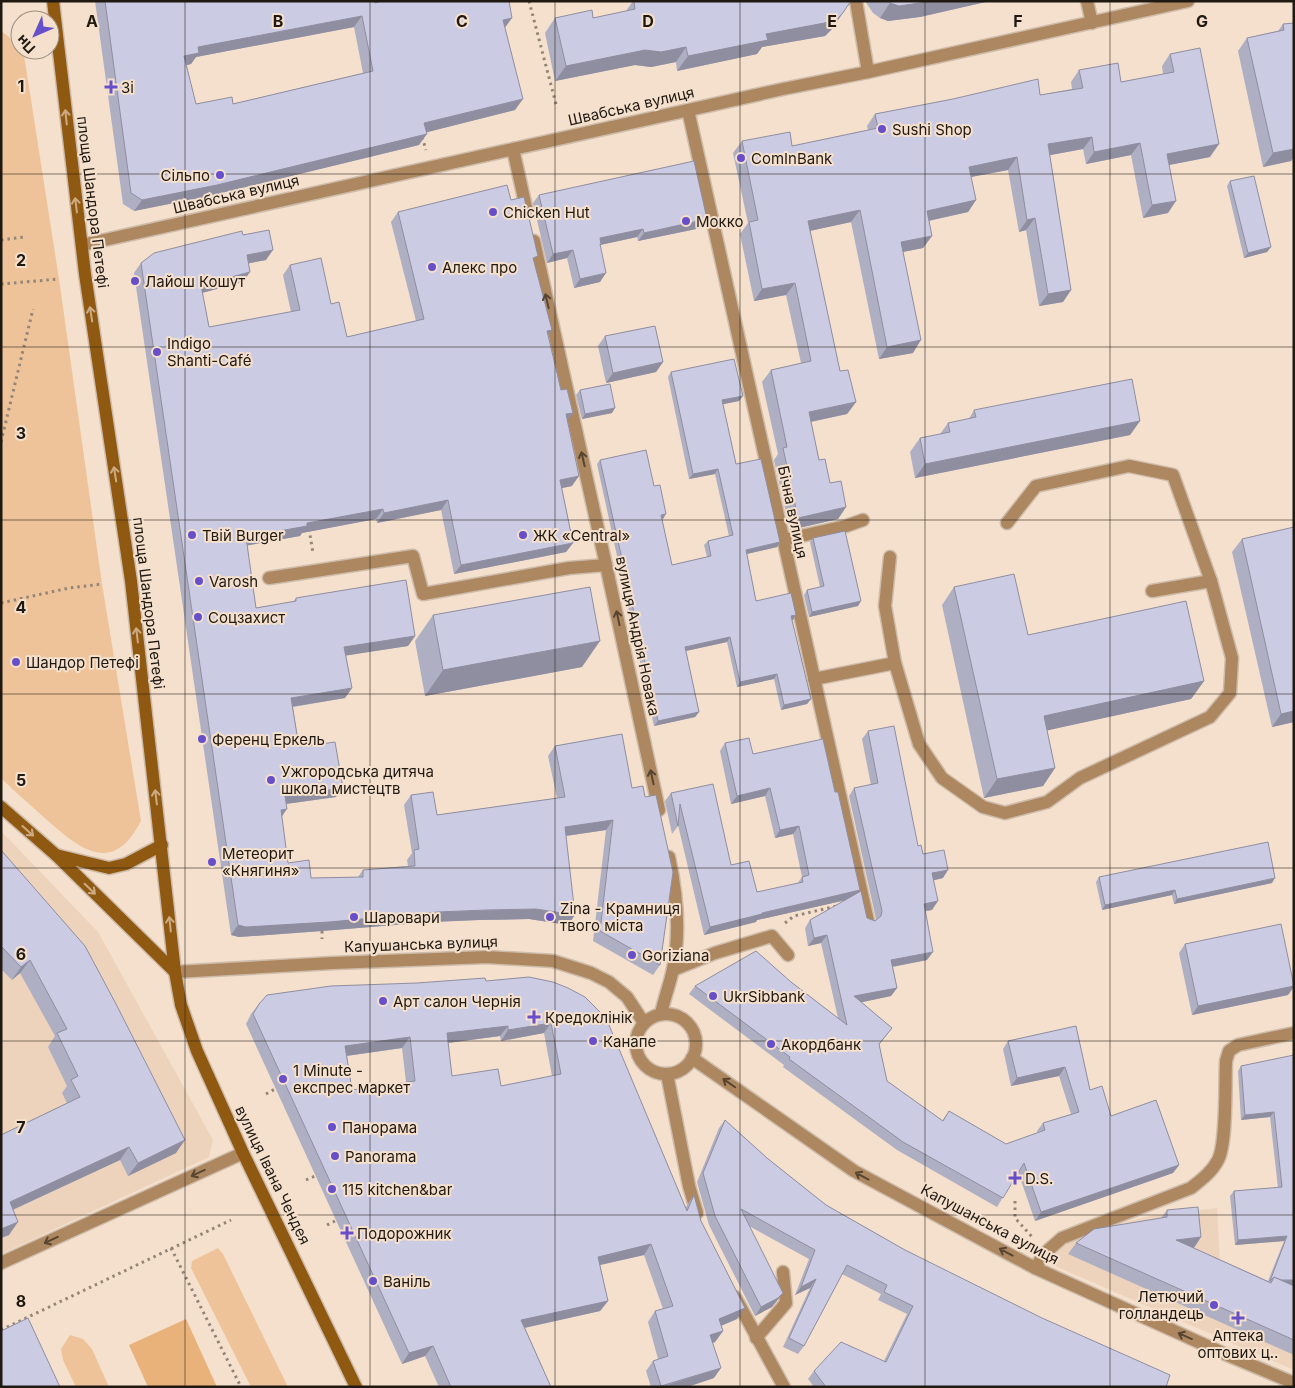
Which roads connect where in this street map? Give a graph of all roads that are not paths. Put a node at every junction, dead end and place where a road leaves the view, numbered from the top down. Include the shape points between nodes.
1 (53, 1) edge
2 (856, 1) edge
3 (1087, 1) edge
4 (1188, 1) edge
5 (1092, 23) junction
6 (868, 72) junction
7 (688, 110) junction
8 (513, 149) junction
9 (82, 245) junction
10 (863, 520) dead end
11 (1007, 523) dead end
12 (783, 540) junction
13 (890, 557) dead end
14 (606, 565) junction
15 (269, 578) dead end
16 (1212, 581) junction
17 (1152, 591) dead end
18 (895, 663) junction
19 (814, 679) junction
20 (1, 806) edge
21 (662, 824) edge
22 (666, 844) edge
23 (162, 845) junction
24 (56, 855) junction
25 (868, 921) edge
26 (788, 955) dead end
27 (673, 970) junction
28 (175, 972) junction
29 (661, 1014) junction
30 (644, 1023) junction
31 (1294, 1033) edge
32 (692, 1058) junction
33 (667, 1074) junction
34 (243, 1153) junction
35 (701, 1228) edge
36 (1, 1263) edge
37 (1035, 1268) junction
38 (783, 1272) dead end
39 (730, 1287) edge
40 (756, 1338) junction
41 (1294, 1382) edge
42 (356, 1387) edge
43 (784, 1387) edge

9 -> 1 main road, площа Шандора Петефі
2 - 6 street
3 - 5 street
4 - 5 street, Швабська вулиця
5 - 6 street, Швабська вулиця
6 - 7 street, Швабська вулиця
7 - 8 street, Швабська вулиця
7 - 12 street, Бічна вулиця
8 - 9 street, Швабська вулиця
14 -> 8 street, вулиця Андрія Новака
23 -> 9 main road, площа Шандора Петефі via 131,581
10 - 12 street
11 - 16 street via 1036,486 1129,466 1173,475
12 - 19 street, Бічна вулиця
13 - 18 street via 885,606
14 - 15 street via 569,568 423,594 414,556
21 -> 14 street, вулиця Андрія Новака
16 - 17 street
16 - 18 street via 1232,658 1230,693 1210,717 1080,778 1047,802 1004,813 983,807 942,778 919,744
18 - 19 street
19 - 25 street, Бічна вулиця
20 -> 24 main road
22 - 27 street via 678,915
23 - 24 main road via 126,864 109,868
28 -> 23 main road, площа Шандора Петефі
24 -> 28 main road
26 - 27 street via 772,936
27 - 29 street
28 - 30 street, Капушанська вулиця via 487,957 553,960 609,982 628,997
28 - 34 main road, вулиця Івана Чендея via 191,1036
29 - 30 street
29 - 32 street via 679,1017 693,1030 696,1049
30 - 33 street via 636,1040 640,1060 648,1068
31 - 37 street via 1228,1051 1223,1140 1219,1159 1203,1178 1191,1188 1062,1238 1045,1253
32 - 33 street via 677,1072
37 -> 32 street, Капушанська вулиця via 854,1171
33 - 35 street via 689,1186
34 -> 36 street
34 - 42 main road, вулиця Івана Чендея
41 -> 37 street, Капушанська вулиця
38 - 40 street via 786,1303
39 - 40 street
40 - 43 street

